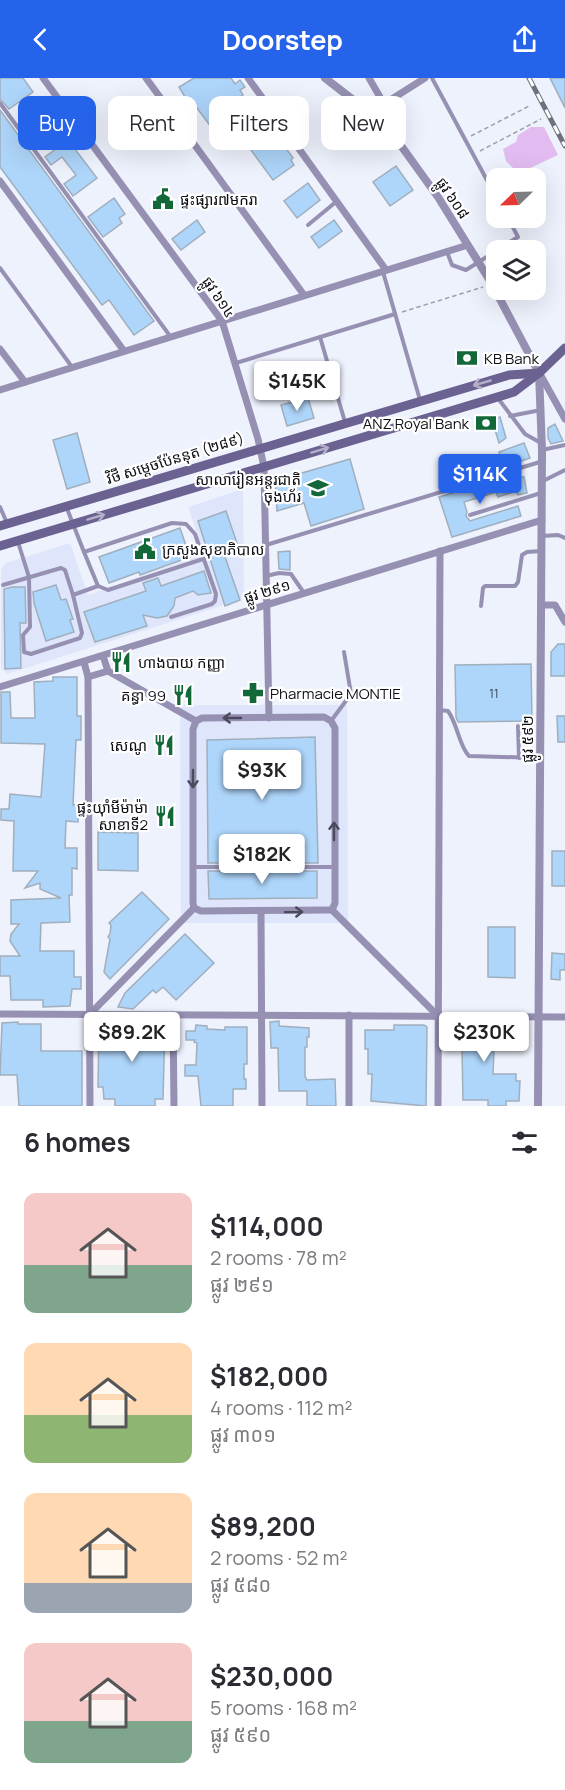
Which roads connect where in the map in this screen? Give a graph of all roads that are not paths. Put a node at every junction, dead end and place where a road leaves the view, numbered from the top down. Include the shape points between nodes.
1 (43, 78) edge
2 (146, 78) edge
3 (248, 78) edge
4 (325, 78) edge
5 (369, 78) edge
6 (425, 78) edge
7 (432, 78) edge
8 (348, 96) edge
9 (379, 96) edge
10 (397, 96) edge
11 (0, 103) edge
12 (404, 150) edge
13 (486, 178) edge
14 (0, 181) edge
15 (337, 201) junction
16 (308, 225) dead end
17 (513, 228) edge
18 (514, 240) edge
19 (468, 245) junction
20 (447, 251) junction
21 (486, 258) edge
22 (479, 262) junction
23 (0, 268) edge
24 (385, 271) junction
25 (304, 296) junction
26 (395, 314) junction
27 (222, 321) junction
28 (171, 337) junction
29 (320, 337) junction
30 (565, 348) edge
31 (0, 349) edge
32 (124, 351) junction
33 (235, 363) junction
34 (72, 367) junction
35 (539, 373) junction
36 (25, 382) junction
37 (0, 390) edge
38 (497, 397) junction
39 (421, 400) junction
40 (541, 410) junction
41 (510, 416) junction
42 (565, 419) edge
43 (346, 423) junction
44 (565, 445) edge
45 (542, 446) junction
46 (260, 448) junction
47 (542, 462) junction
48 (264, 466) junction
49 (565, 470) edge
50 (542, 481) junction
51 (133, 486) junction
52 (542, 493) junction
53 (138, 504) junction
54 (66, 506) junction
55 (0, 507) edge
56 (470, 515) dead end
57 (542, 520) junction
58 (72, 524) junction
59 (3, 525) edge
60 (542, 536) junction
61 (565, 538) edge
62 (18, 541) junction
63 (266, 545) junction
64 (0, 546) edge
65 (541, 551) junction
66 (84, 552) junction
67 (440, 552) junction
68 (204, 559) junction
69 (266, 576) junction
70 (29, 577) junction
71 (3, 585) dead end
72 (98, 586) junction
73 (305, 593) junction
74 (73, 595) junction
75 (267, 605) junction
76 (541, 605) junction
77 (481, 606) dead end
78 (171, 617) dead end
79 (565, 622) edge
80 (344, 652) dead end
81 (103, 656) junction
82 (84, 662) junction
83 (108, 671) junction
84 (88, 677) junction
85 (0, 687) edge
86 (440, 710) junction
87 (269, 718) junction
88 (196, 721) junction
89 (331, 721) junction
90 (518, 726) dead end
91 (519, 758) junction
92 (540, 758) junction
93 (193, 867) junction
94 (334, 867) junction
95 (194, 908) junction
96 (332, 910) junction
97 (261, 912) junction
98 (0, 1014) edge
99 (89, 1015) junction
100 (173, 1015) junction
101 (261, 1015) junction
102 (349, 1016) junction
103 (438, 1016) junction
104 (538, 1016) junction
105 (565, 1017) edge
106 (90, 1106) edge
107 (174, 1106) edge
108 (262, 1106) edge
109 (350, 1106) edge
110 (438, 1106) edge
111 (538, 1106) edge

1 - 27 street, ផ្លូវ ៦១៤
2 - 25 street
3 - 15 street
4 - 8 street, ផ្លូវ ៦០៨
5 - 9 street
6 - 10 street
7 - 13 lane
11 - 28 lane
12 - 19 street, ផ្លូវ ៦០៨
14 - 32 street
15 - 16 lane
15 - 24 street
17 - 18 lane via 518,237
19 - 20 street
19 - 22 street, ផ្លូវ ៦០៨
20 - 22 lane via 452,265 466,270
20 - 24 street
21 - 22 lane
22 - 35 street, ផ្លូវ ៦០៨
23 - 34 lane
24 - 25 street
24 - 26 lane
25 - 27 street
26 - 29 lane
26 - 39 lane
27 - 28 street
27 - 33 street, ផ្លូវ ៦១៤
28 - 32 street
29 - 33 lane
29 - 43 lane
30 - 35 main road
31 - 36 street
32 - 34 street
33 - 46 street, ផ្លូវ ៦១៤
34 - 36 street
35 - 38 main road via 514,392
35 -> 39 main road, វិថី សម្តេចប៉ែននុត (២៨៩) via 509,375
35 - 40 street, ផ្លូវ ៥៩២
35 - 42 street, ផ្លូវ ៦០៨
36 - 37 street
38 - 41 lane
48 -> 38 main road
39 - 43 main road, វិថី សម្តេចប៉ែននុត (២៨៩)
40 - 41 lane
40 - 45 street, ផ្លូវ ៥៩២
41 - 45 lane
43 - 46 main road, វិថី សម្តេចប៉ែននុត (២៨៩)
44 - 45 lane
45 - 47 street, ផ្លូវ ៥៩២
46 - 48 street, ផ្លូវ ៦១៤
46 - 51 main road, វិថី សម្តេចប៉ែននុត (២៨៩)
47 - 50 street, ផ្លូវ ៥៩២
47 - 63 lane
48 - 53 main road
48 - 63 street, ផ្លូវ ៦១៤
49 - 50 lane
50 - 52 street, ផ្លូវ ៥៩២
51 - 53 main road
51 - 54 main road, វិថី សម្តេចប៉ែននុត (២៨៩)
52 - 56 lane
52 - 57 street, ផ្លូវ ៥៩២
58 -> 53 main road
54 - 58 lane
54 - 59 main road, វិថី សម្តេចប៉ែននុត (២៨៩)
55 - 59 lane
57 - 60 street, ផ្លូវ ៥៩២
57 - 67 street, ផ្លូវ ២៩១
58 - 62 main road
58 - 66 lane
60 - 61 lane
60 - 65 street, ផ្លូវ ៥៩២
62 - 64 main road
62 - 70 lane
63 - 69 street, ផ្លូវ ៦១៤
65 - 76 street, ផ្លូវ ៥៩២
65 - 77 lane via 522,555 515,586 485,586
66 - 68 lane via 172,522 186,524 195,534
66 - 72 lane
67 - 73 street, ផ្លូវ ២៩១
67 - 86 street
68 - 72 lane via 108,590
68 - 78 lane via 215,601
69 - 73 lane via 291,574
69 - 75 street, ផ្លូវ ៦១៤
70 - 71 lane
70 - 74 lane via 57,568 65,570
70 - 74 lane via 30,627 23,635 24,652 32,654 80,638
72 - 74 lane
73 - 75 street, ផ្លូវ ២៩១
75 - 81 street, ផ្លូវ ២៩១
75 - 87 street, ផ្លូវ ៦១៤
76 - 79 street via 555,605
76 - 92 street, ផ្លូវ ៥៩២
80 - 89 lane via 351,694
81 - 82 street, ផ្លូវ ២៩១
81 - 83 street
82 - 84 street
82 - 85 street, ផ្លូវ ២៩១
83 - 84 street
83 - 88 street
84 - 99 street
86 - 91 lane via 448,711 455,720 469,756
86 - 103 street
87 -> 88 street
87 - 89 street via 324,717
88 -> 93 street
94 -> 89 street via 335,728
90 - 91 lane
91 - 92 lane
92 - 104 street, ផ្លូវ ៥៩២
93 - 94 lane
93 - 95 street
94 - 96 street
95 - 97 street
95 - 99 street
97 -> 96 street
96 - 103 street
97 - 101 street
98 - 99 street
99 - 100 street
99 - 106 street
100 - 101 street
100 - 107 street
101 - 102 street
101 - 108 street
102 - 103 street
102 - 109 street
103 - 104 street
103 - 110 street
104 - 105 street
104 - 111 street, ផ្លូវ ៥៩២

